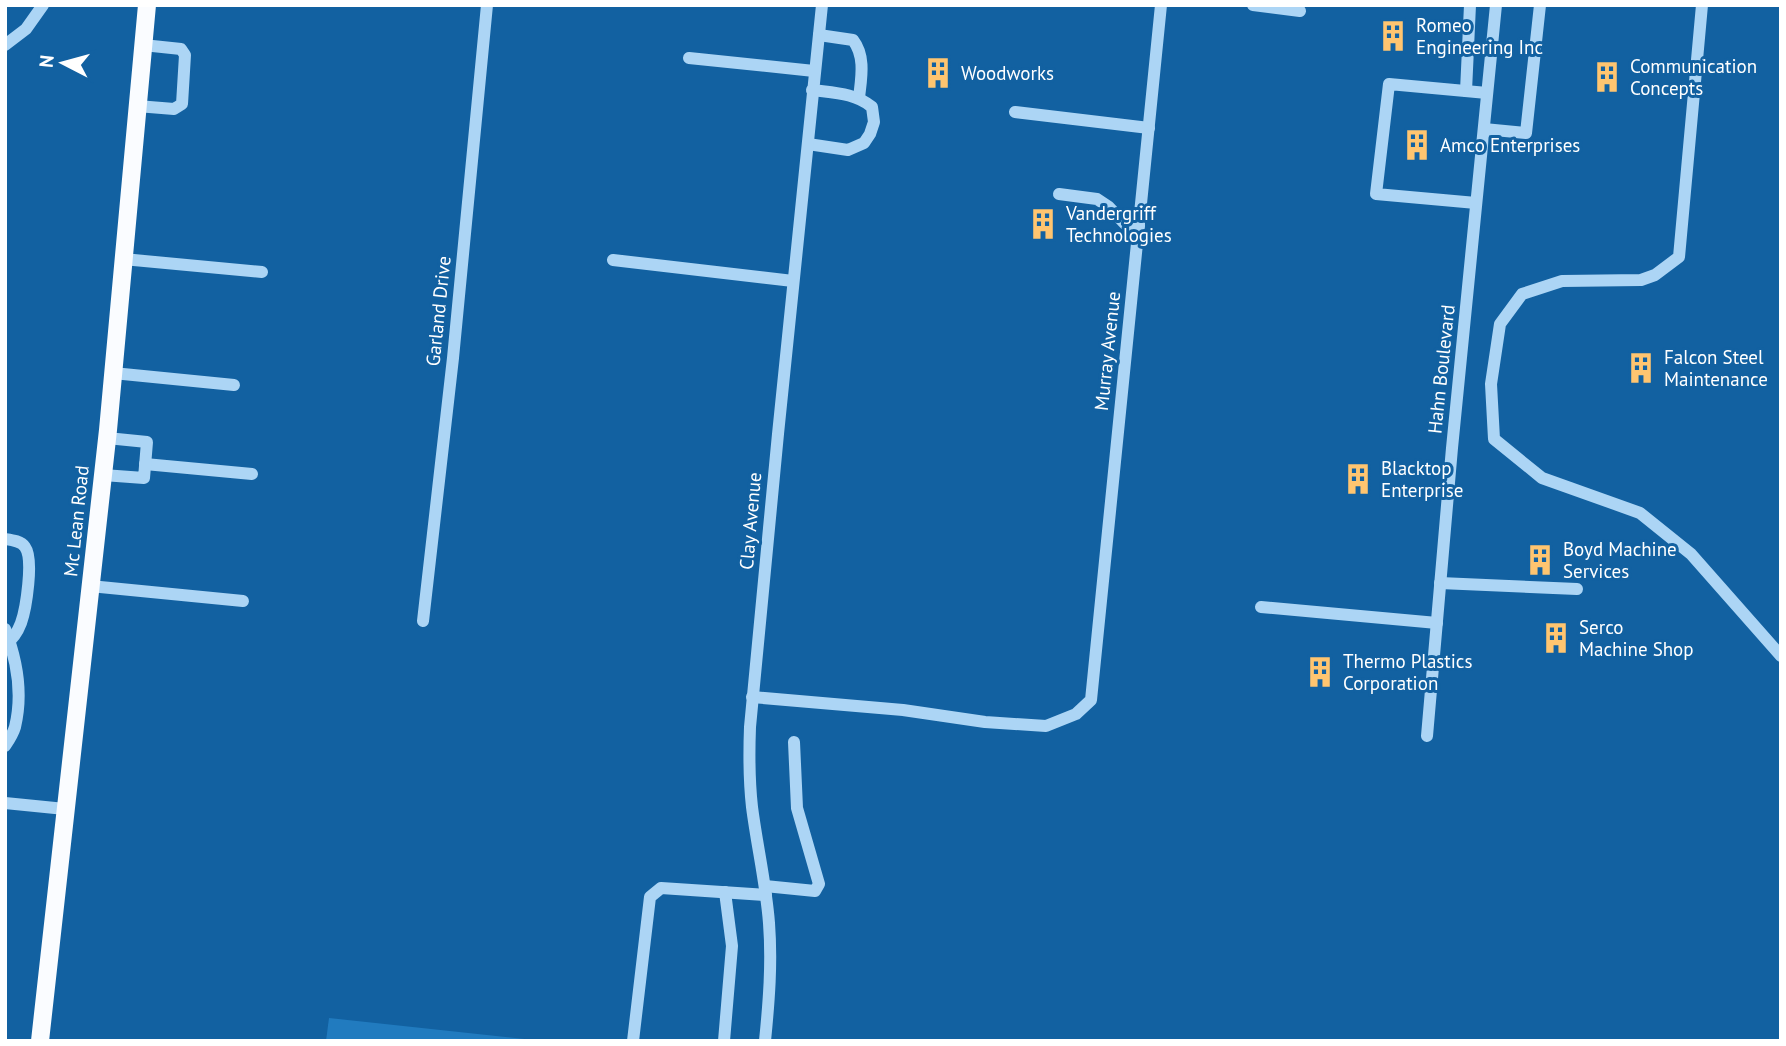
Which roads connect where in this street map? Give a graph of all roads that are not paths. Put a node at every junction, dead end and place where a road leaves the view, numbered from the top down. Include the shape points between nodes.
1 (43, 5) edge
2 (147, 5) edge
3 (487, 5) edge
4 (822, 5) edge
5 (1161, 5) edge
6 (1253, 5) edge
7 (1470, 5) edge
8 (1496, 5) edge
9 (1540, 5) edge
10 (1702, 5) edge
11 (1300, 11) dead end
12 (818, 35) junction
13 (5, 45) edge
14 (143, 45) junction
15 (689, 58) dead end
16 (814, 71) junction
17 (812, 90) junction
18 (1466, 92) junction
19 (1487, 93) junction
20 (859, 98) junction
21 (137, 106) junction
22 (1015, 112) dead end
23 (1149, 128) junction
24 (1484, 129) junction
25 (807, 144) junction
26 (1059, 194) dead end
27 (1476, 203) junction
28 (1139, 226) junction
29 (123, 259) junction
30 (614, 260) dead end
31 (262, 272) dead end
32 (793, 281) junction
33 (113, 373) junction
34 (234, 385) dead end
35 (107, 438) junction
36 (145, 464) junction
37 (252, 474) dead end
38 (103, 475) junction
39 (5, 539) edge
40 (1440, 583) junction
41 (90, 586) junction
42 (1577, 589) dead end
43 (243, 601) dead end
44 (1261, 607) dead end
45 (423, 621) dead end
46 (1437, 623) junction
47 (7, 639) edge
48 (1781, 656) edge
49 (752, 697) junction
50 (1427, 736) dead end
51 (794, 742) dead end
52 (5, 746) edge
53 (5, 803) edge
54 (65, 809) junction
55 (766, 890) junction
56 (725, 892) junction
57 (40, 1041) edge
58 (633, 1041) edge
59 (724, 1041) edge
60 (765, 1041) edge

1 - 13 street via 26,29
2 - 14 main road, Mc Lean Road
3 - 45 street, Garland Drive
4 - 12 street, Clay Avenue
5 - 23 street, Murray Avenue
6 - 11 street
7 - 18 street
8 - 19 street, Hahn Boulevard
9 - 24 street via 1526,133
10 - 48 street via 1679,257 1641,280 1562,281 1522,294 1500,324 1491,384 1494,439 1542,478 1640,513 1691,554
12 - 16 street, Clay Avenue
12 - 20 street via 856,43 862,67
14 - 21 main road, Mc Lean Road
14 - 21 street via 181,49 185,55 182,104 174,109
15 - 16 street
16 - 17 street, Clay Avenue
17 - 20 street
17 - 25 street, Clay Avenue
18 - 19 street
18 - 27 street via 1389,84 1376,194
19 - 24 street, Hahn Boulevard
20 - 25 street via 872,107 874,122 864,143 848,150
21 - 29 main road, Mc Lean Road
22 - 23 street
23 - 28 street, Murray Avenue
24 - 27 street, Hahn Boulevard
25 - 32 street, Clay Avenue
26 - 28 street via 1097,200 1125,225
27 - 40 street, Hahn Boulevard
28 - 49 street, Murray Avenue via 1091,700 1076,714 1046,726
29 - 31 street
29 - 33 main road, Mc Lean Road
30 - 32 street
32 - 49 street, Clay Avenue
33 - 34 street
33 - 35 main road, Mc Lean Road
35 - 36 street via 147,442
35 - 38 main road, Mc Lean Road
36 - 37 street
36 - 38 street via 144,478
38 - 41 main road, Mc Lean Road
39 - 47 street via 20,542 30,559 25,611 20,626
40 - 42 street
40 - 46 street, Hahn Boulevard
41 - 43 street
41 - 54 main road, Mc Lean Road
44 - 46 street
46 - 50 street, Hahn Boulevard
47 - 52 street via 19,689 15,729
49 - 55 street, Clay Avenue via 750,787
51 - 55 street via 797,808 819,884 815,891
53 - 54 street
54 - 57 main road, Mc Lean Road
55 - 56 street
55 - 60 street, Clay Avenue via 771,961
56 - 58 street via 661,888 650,897
56 - 59 street via 732,946

